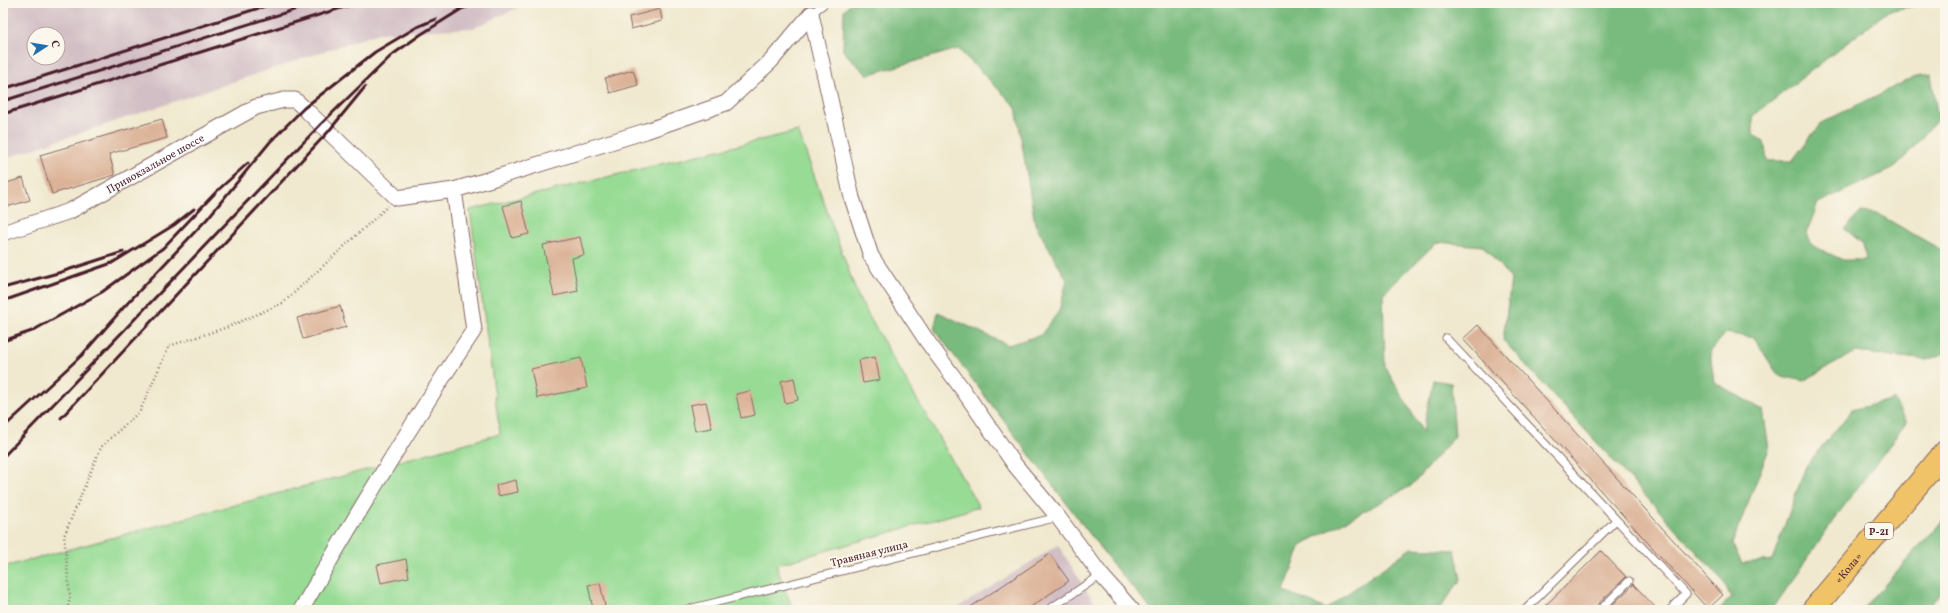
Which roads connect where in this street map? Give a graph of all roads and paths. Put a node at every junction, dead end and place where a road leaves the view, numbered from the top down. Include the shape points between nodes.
1 (824, 3) edge
2 (811, 14) junction
3 (454, 190) junction
4 (397, 198) junction
5 (3, 232) edge
6 (1446, 338) dead end
7 (1945, 452) edge
8 (1058, 517) junction
9 (1616, 520) junction
10 (1101, 575) junction
11 (1629, 580) dead end
12 (67, 610) edge
13 (301, 610) edge
14 (686, 610) edge
15 (1048, 610) edge
16 (1132, 610) edge
17 (1525, 610) edge
18 (1600, 610) edge
19 (1670, 610) edge
20 (1813, 610) edge

1 - 2 lane
2 - 3 street via 771,61 726,103 646,131
2 - 8 street via 852,198 871,256 927,341 1015,465
3 - 4 street
3 - 13 street via 474,330 423,406
4 - 5 street, Привокзальное шоссе via 295,100 284,100 256,107 70,211
4 - 12 path via 283,303 228,327 169,346 140,411 101,447 64,536 70,598
6 - 9 lane
7 - 20 highway, «Кола» / Р-21
8 - 10 street
8 - 14 lane, Травяная улица
9 - 17 lane
9 - 19 lane via 1686,594
10 - 15 lane
10 - 16 street
11 - 18 lane

